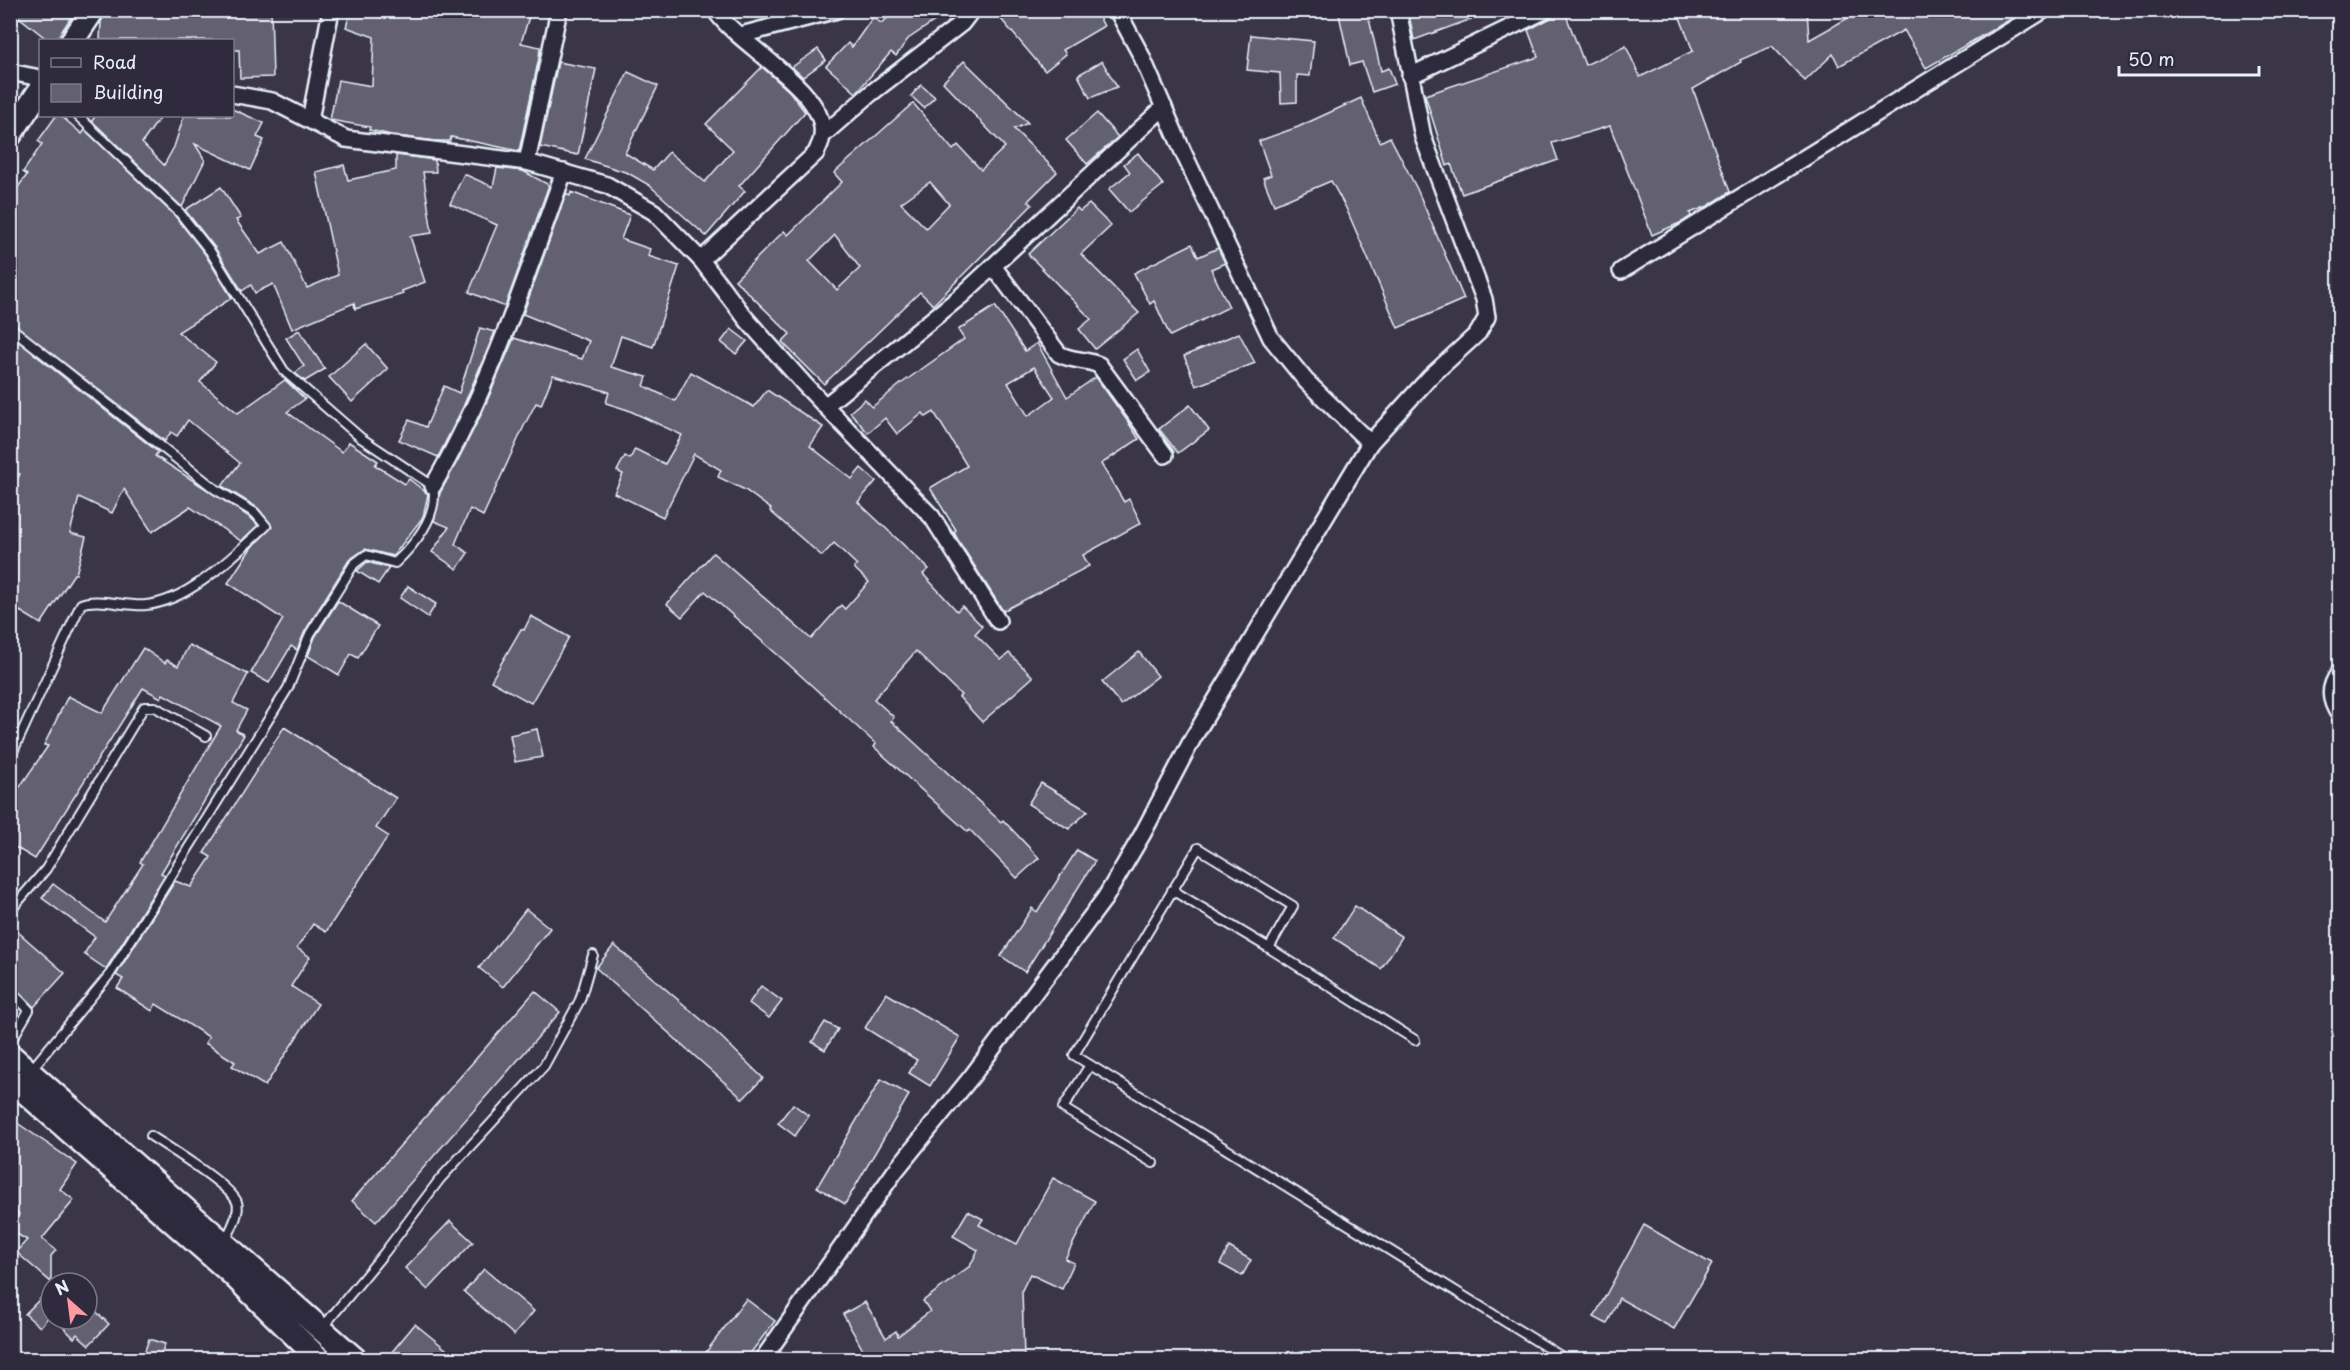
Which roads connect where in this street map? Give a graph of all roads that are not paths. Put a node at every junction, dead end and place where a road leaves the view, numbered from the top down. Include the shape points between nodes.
1 (93, 10) edge
2 (332, 10) edge
3 (559, 10) edge
4 (715, 10) edge
5 (837, 10) edge
6 (972, 10) edge
7 (1117, 10) edge
8 (1398, 10) edge
9 (1546, 10) edge
10 (2044, 10) edge
11 (741, 35) junction
12 (74, 39) edge
13 (10, 72) edge
14 (1410, 76) junction
15 (39, 87) edge
16 (39, 90) edge
17 (234, 94) edge
18 (1164, 107) junction
19 (79, 117) edge
20 (310, 120) junction
21 (10, 135) edge
22 (823, 135) junction
23 (526, 162) junction
24 (564, 172) junction
25 (701, 260) junction
26 (993, 266) junction
27 (1621, 271) dead end
28 (10, 327) edge
29 (825, 406) junction
30 (1370, 443) junction
31 (1165, 455) dead end
32 (433, 486) junction
33 (998, 621) dead end
34 (2340, 672) edge
35 (2340, 717) edge
36 (206, 736) dead end
37 (10, 758) edge
38 (1172, 890) junction
39 (10, 911) edge
40 (1269, 948) junction
41 (593, 955) dead end
42 (10, 990) edge
43 (1414, 1040) dead end
44 (10, 1043) edge
45 (10, 1055) edge
46 (1090, 1065) junction
47 (20, 1075) edge
48 (151, 1136) dead end
49 (1153, 1163) dead end
50 (224, 1244) junction
51 (322, 1328) junction
52 (320, 1359) edge
53 (356, 1359) edge
54 (762, 1359) edge
55 (1566, 1359) edge

1 - 12 main road
2 - 20 street
3 - 23 street
4 - 11 street
5 - 11 street
6 - 22 street via 962,23
7 - 18 street
8 - 14 street
9 - 14 street
10 - 27 street
11 - 22 street via 805,95 820,116
13 - 15 street
14 - 30 street via 1423,137 1484,299 1487,317 1478,333 1430,377
16 - 21 main road
17 - 20 street via 272,101
18 - 26 street
18 - 30 street via 1271,338 1306,381
19 - 32 lane via 179,212 210,251 284,371 361,438
20 - 23 street via 346,139
22 - 25 street via 816,153
23 - 24 street
24 - 25 street via 607,185 654,212
24 - 32 street via 484,385
25 - 29 street via 747,320
26 - 29 street
26 - 31 street via 1059,354 1099,365
28 - 37 lane via 215,489 255,513 266,526 219,569 179,594 150,605 88,600 81,604
29 - 33 street via 932,517
30 - 54 street via 1250,641 1105,898 979,1067 896,1170
32 - 47 lane via 431,510 423,532 395,563 366,555 354,564 310,634 288,688 110,974
34 - 35 street via 2331,683 2331,701
36 - 39 lane via 155,707 144,707 46,869
38 - 40 lane
38 - 40 lane via 1197,848 1293,906
38 - 46 lane via 1074,1055
40 - 43 lane
41 - 51 lane via 580,1000 544,1066 440,1179
42 - 44 lane via 29,1010
45 - 47 main road
46 - 49 lane via 1063,1108
46 - 55 lane
47 - 50 main road
47 - 52 main road
48 - 50 lane via 228,1190 237,1203 237,1214
50 - 51 main road
51 - 53 main road

